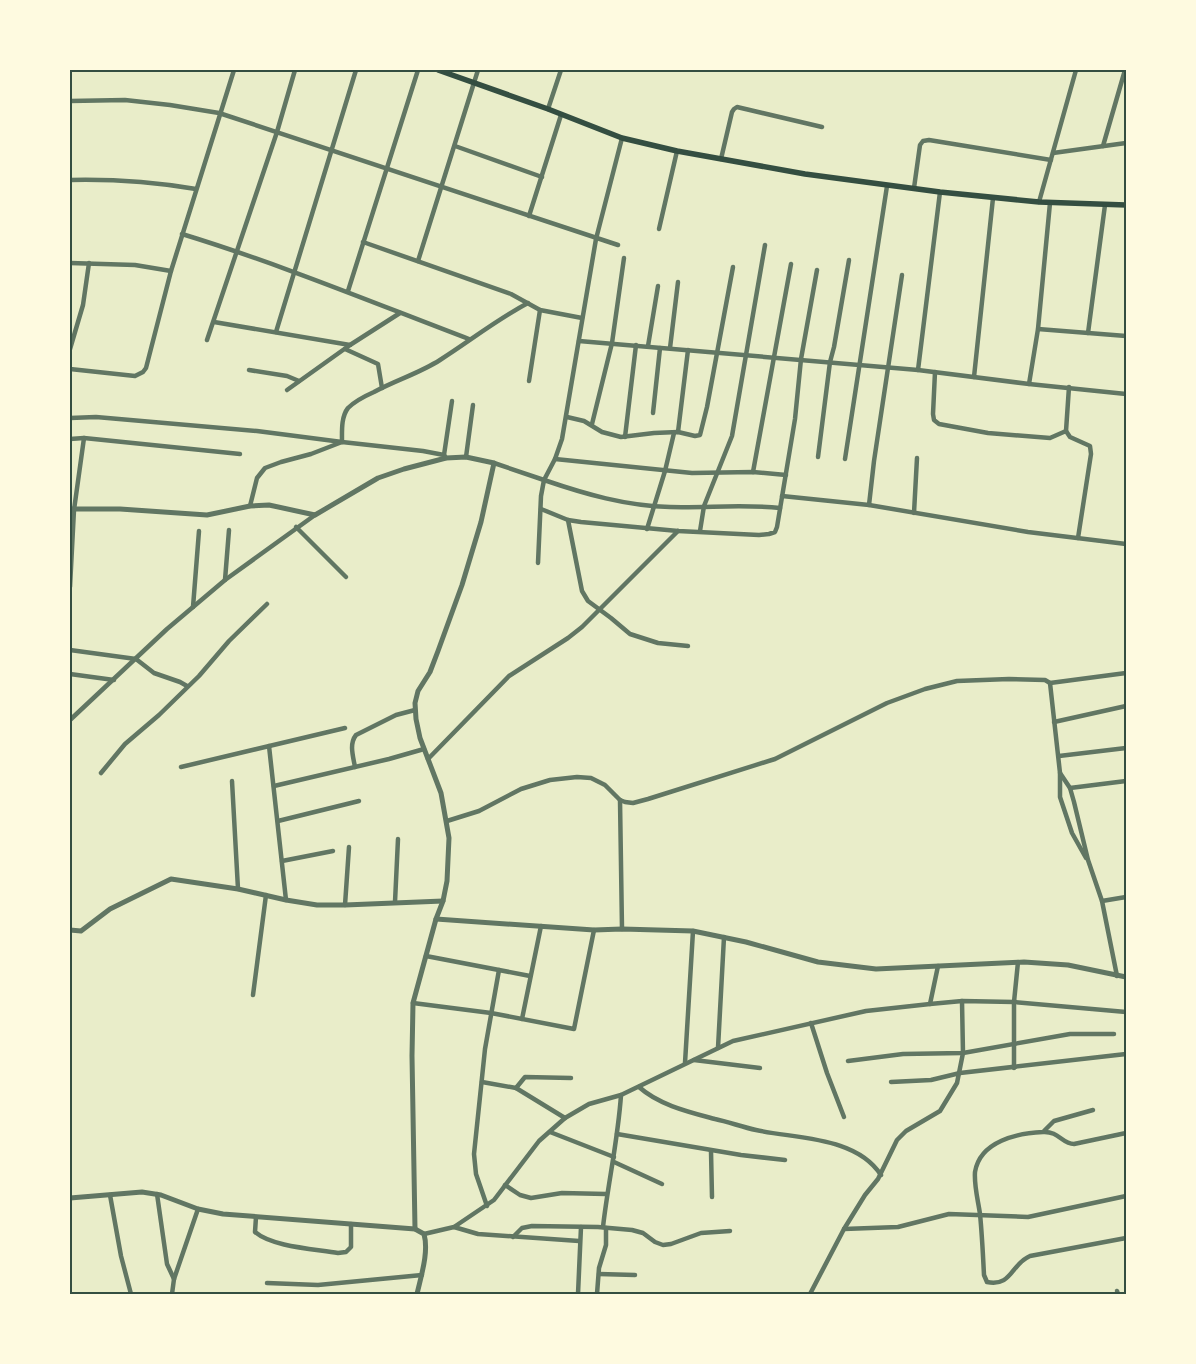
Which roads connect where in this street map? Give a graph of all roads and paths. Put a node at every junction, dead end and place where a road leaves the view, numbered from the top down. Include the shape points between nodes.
1 (234, 70) edge
2 (295, 70) edge
3 (356, 70) edge
4 (418, 70) edge
5 (438, 70) edge
6 (478, 70) edge
7 (561, 70) edge
8 (1076, 70) edge
9 (1119, 70) edge
10 (1125, 71) edge
11 (474, 83) junction
12 (70, 101) edge
13 (548, 110) junction
14 (219, 113) junction
15 (561, 115) junction
16 (822, 127) dead end
17 (276, 132) junction
18 (622, 138) junction
19 (1126, 143) edge
20 (455, 146) junction
21 (1103, 146) junction
22 (331, 149) junction
23 (677, 151) junction
24 (1053, 153) junction
25 (721, 160) junction
26 (1051, 160) junction
27 (386, 168) junction
28 (542, 177) junction
29 (70, 180) edge
30 (441, 186) junction
31 (887, 186) junction
32 (914, 188) junction
33 (196, 189) junction
34 (940, 192) junction
35 (993, 198) junction
36 (1039, 202) junction
37 (1050, 203) junction
38 (1106, 204) junction
39 (1126, 205) edge
40 (529, 216) junction
41 (659, 229) dead end
42 (182, 234) junction
43 (596, 239) junction
44 (363, 242) junction
45 (618, 245) dead end
46 (765, 245) dead end
47 (237, 251) junction
48 (624, 258) dead end
49 (848, 260) dead end
50 (418, 261) junction
51 (70, 263) edge
52 (89, 263) junction
53 (790, 264) dead end
54 (733, 267) dead end
55 (817, 270) dead end
56 (171, 271) junction
57 (295, 273) junction
58 (902, 275) dead end
59 (678, 282) dead end
60 (658, 286) dead end
61 (348, 291) junction
62 (528, 303) junction
63 (540, 310) junction
64 (400, 313) junction
65 (582, 318) junction
66 (214, 322) junction
67 (1038, 329) junction
68 (276, 332) junction
69 (1088, 333) junction
70 (1126, 336) edge
71 (469, 339) junction
72 (207, 340) dead end
73 (579, 341) junction
74 (612, 344) junction
75 (350, 345) junction
76 (636, 346) junction
77 (648, 346) junction
78 (660, 348) junction
79 (670, 348) junction
80 (70, 349) edge
81 (345, 349) junction
82 (688, 350) junction
83 (717, 352) junction
84 (745, 355) junction
85 (773, 357) junction
86 (801, 359) junction
87 (830, 362) junction
88 (859, 364) junction
89 (888, 367) junction
90 (70, 369) edge
91 (249, 370) dead end
92 (918, 370) junction
93 (934, 372) junction
94 (974, 377) junction
95 (299, 381) junction
96 (529, 381) dead end
97 (1029, 384) junction
98 (1069, 387) junction
99 (382, 388) junction
100 (287, 390) dead end
101 (1126, 394) edge
102 (452, 401) dead end
103 (473, 405) dead end
104 (653, 413) dead end
105 (70, 418) edge
106 (566, 418) junction
107 (592, 424) junction
108 (1066, 431) junction
109 (676, 432) junction
110 (625, 437) junction
111 (84, 438) junction
112 (70, 439) edge
113 (342, 442) junction
114 (240, 454) dead end
115 (445, 457) junction
116 (466, 457) junction
117 (818, 457) dead end
118 (917, 458) dead end
119 (555, 459) junction
120 (845, 459) dead end
121 (494, 463) junction
122 (665, 470) junction
123 (753, 472) junction
124 (717, 474) junction
125 (786, 475) junction
126 (544, 480) junction
127 (782, 496) junction
128 (869, 505) junction
129 (250, 506) junction
130 (654, 506) junction
131 (704, 506) junction
132 (780, 508) junction
133 (541, 509) junction
134 (72, 510) edge
135 (914, 513) junction
136 (315, 515) junction
137 (568, 520) junction
138 (296, 527) junction
139 (647, 528) junction
140 (229, 530) dead end
141 (199, 531) dead end
142 (700, 531) junction
143 (678, 532) junction
144 (1078, 538) junction
145 (1126, 544) edge
146 (538, 563) dead end
147 (346, 578) dead end
148 (225, 580) junction
149 (70, 587) edge
150 (267, 604) dead end
151 (193, 607) junction
152 (598, 609) junction
153 (688, 646) dead end
154 (70, 650) edge
155 (136, 659) junction
156 (1126, 673) edge
157 (70, 674) edge
158 (114, 680) junction
159 (1050, 683) junction
160 (187, 686) junction
161 (1126, 706) edge
162 (415, 710) junction
163 (70, 720) edge
164 (1054, 722) junction
165 (345, 728) dead end
166 (270, 746) junction
167 (1126, 748) edge
168 (424, 749) junction
169 (1059, 756) junction
170 (428, 759) junction
171 (181, 767) dead end
172 (355, 767) junction
173 (101, 773) dead end
174 (1060, 773) junction
175 (232, 781) dead end
176 (1126, 781) edge
177 (274, 786) junction
178 (1070, 788) junction
179 (620, 800) junction
180 (359, 801) dead end
181 (278, 821) junction
182 (447, 821) junction
183 (398, 839) dead end
184 (349, 846) dead end
185 (333, 851) dead end
186 (1088, 860) junction
187 (282, 861) junction
188 (238, 889) junction
189 (266, 895) junction
190 (1126, 897) edge
191 (286, 900) junction
192 (1102, 901) junction
193 (395, 902) junction
194 (443, 902) junction
195 (345, 906) junction
196 (436, 919) junction
197 (541, 926) junction
198 (622, 928) junction
199 (70, 930) edge
200 (594, 930) junction
201 (693, 931) junction
202 (724, 937) junction
203 (426, 956) junction
204 (1018, 962) junction
205 (938, 966) junction
206 (499, 970) junction
207 (530, 976) junction
208 (1117, 976) junction
209 (1126, 977) edge
210 (253, 995) dead end
211 (962, 1002) junction
212 (1014, 1002) junction
213 (413, 1003) junction
214 (930, 1004) junction
215 (1126, 1012) edge
216 (491, 1013) junction
217 (522, 1019) junction
218 (811, 1024) junction
219 (1114, 1034) dead end
220 (1013, 1044) junction
221 (718, 1048) junction
222 (963, 1052) junction
223 (1126, 1054) edge
224 (693, 1060) junction
225 (848, 1061) dead end
226 (685, 1063) junction
227 (760, 1068) dead end
228 (1014, 1068) junction
229 (960, 1074) junction
230 (571, 1078) dead end
231 (482, 1082) junction
232 (890, 1082) dead end
233 (639, 1087) junction
234 (516, 1088) junction
235 (621, 1095) junction
236 (1093, 1110) dead end
237 (844, 1117) dead end
238 (565, 1118) junction
239 (550, 1132) junction
240 (1044, 1132) junction
241 (1126, 1133) edge
242 (617, 1134) junction
243 (711, 1151) junction
244 (614, 1160) junction
245 (785, 1160) dead end
246 (880, 1175) junction
247 (662, 1184) dead end
248 (505, 1185) junction
249 (157, 1194) junction
250 (606, 1194) junction
251 (110, 1195) junction
252 (1126, 1196) edge
253 (712, 1197) dead end
254 (70, 1198) edge
255 (487, 1206) junction
256 (198, 1209) junction
257 (980, 1215) junction
258 (256, 1217) junction
259 (351, 1224) junction
260 (454, 1227) junction
261 (581, 1227) junction
262 (604, 1227) junction
263 (414, 1229) junction
264 (844, 1229) junction
265 (730, 1231) dead end
266 (424, 1234) junction
267 (513, 1238) junction
268 (1126, 1238) edge
269 (579, 1241) junction
270 (599, 1274) junction
271 (422, 1275) junction
272 (635, 1275) dead end
273 (174, 1279) junction
274 (267, 1283) dead end
275 (131, 1294) edge
276 (172, 1294) edge
277 (417, 1294) edge
278 (578, 1294) edge
279 (597, 1294) edge
280 (810, 1294) edge

1 - 14 street
2 - 17 street
3 - 22 street
4 - 27 street
5 - 11 main road
6 - 11 street
7 - 13 street
8 - 24 street
9 - 10 street
10 - 21 street
11 - 13 main road
11 - 20 street
12 - 14 street via 126,100
13 - 15 main road
14 - 17 street
14 - 33 street
15 - 18 main road
15 - 28 street
16 - 25 street via 737,108 732,112
17 - 22 street
17 - 47 street
18 - 23 main road
18 - 43 street
19 - 21 street
20 - 28 street
20 - 30 street
21 - 24 street
22 - 27 street
22 - 57 street
23 - 25 main road
23 - 41 street
24 - 26 street
25 - 31 main road
26 - 32 street via 923,141
26 - 36 street
27 - 30 street
27 - 44 street
28 - 40 street
29 - 33 street via 124,180
30 - 40 street
30 - 50 street
31 - 32 main road
31 - 88 street
32 - 34 main road
33 - 42 street
34 - 35 main road
34 - 92 street
35 - 36 main road
35 - 94 street
36 - 37 main road
37 - 38 main road
37 - 67 street
38 - 39 main road
38 - 69 street
40 - 43 street
42 - 47 street
42 - 56 street
43 - 45 street
43 - 65 street
44 - 50 street
44 - 61 street
46 - 84 street
47 - 57 street
47 - 66 street
48 - 74 street
49 - 87 street
50 - 62 street
51 - 52 street
52 - 56 street
52 - 80 street
53 - 85 street
54 - 83 street
55 - 86 street
56 - 90 street via 143,372 135,376
57 - 61 street
57 - 68 street
58 - 89 street
59 - 79 street
60 - 77 street
61 - 64 street
62 - 63 street
62 - 71 street
63 - 65 street
63 - 96 street
64 - 71 street
64 - 75 street
65 - 73 street
66 - 68 street
66 - 72 street
67 - 69 street
67 - 97 street
68 - 75 street
69 - 70 street
71 - 99 street via 425,369
73 - 74 street
73 - 106 street
74 - 76 street
74 - 107 street
75 - 81 street
76 - 77 street
76 - 110 street
77 - 78 street
78 - 79 street
78 - 104 street
79 - 82 street
81 - 95 street
81 - 99 street via 378,364
82 - 83 street
82 - 109 street
83 - 84 street
83 - 109 street via 701,432 698,436
84 - 85 street
84 - 124 street via 732,436
85 - 86 street
85 - 123 street
86 - 87 street
86 - 125 street
87 - 88 street
87 - 117 street
88 - 89 street
88 - 120 street
89 - 92 street
89 - 128 street
91 - 95 street
92 - 93 street
93 - 94 street
93 - 108 street via 933,414 939,424 1050,438
94 - 97 street
95 - 100 street
97 - 98 street
98 - 101 street
98 - 108 street
99 - 113 street via 348,408 343,421
102 - 115 street
103 - 116 street
105 - 113 street via 257,431
106 - 107 street
106 - 119 street
107 - 110 street via 602,432
108 - 144 street via 1070,437 1090,446 1091,454
109 - 110 street
109 - 122 street
111 - 112 street
111 - 114 street
111 - 134 street
113 - 115 street via 423,451
113 - 129 street via 265,468 256,478
115 - 116 street
115 - 136 street via 378,478
116 - 121 street
118 - 135 street
119 - 122 street
119 - 126 street
121 - 126 street
121 - 162 street via 462,584 436,658 418,691
122 - 124 street
122 - 130 street
123 - 124 street
123 - 125 street
124 - 131 street
125 - 127 street
126 - 130 street via 601,498
126 - 133 street
127 - 128 street
127 - 132 street
128 - 135 street
129 - 134 street via 207,515 120,509
129 - 136 street via 269,505
130 - 131 street
130 - 139 street
131 - 132 street
131 - 142 street
132 - 142 street via 778,527 769,534
133 - 137 street
133 - 146 street
134 - 149 street
135 - 144 street
136 - 138 street
137 - 139 street
137 - 152 street via 582,591
138 - 147 street
138 - 148 street
139 - 143 street
140 - 148 street
141 - 151 street
142 - 143 street
143 - 152 street
144 - 145 street
148 - 151 street
150 - 160 street
151 - 155 street
152 - 153 street via 636,637
152 - 170 street via 568,638 509,676
154 - 155 street
155 - 158 street
155 - 160 street via 154,673
156 - 159 street
157 - 158 street
158 - 163 street
159 - 164 street
159 - 179 street via 1045,680 1009,679 957,681 925,689 887,703 775,759 640,801
160 - 173 street via 125,744
161 - 164 street
162 - 168 street
162 - 172 street via 396,715 356,735 352,739
164 - 169 street
165 - 166 street
166 - 171 street
166 - 177 street
167 - 169 street
168 - 170 street
168 - 172 street
169 - 174 street
170 - 182 street
172 - 177 street
174 - 178 street
174 - 186 street via 1063,807
175 - 188 street
176 - 178 street
177 - 181 street
178 - 186 street
179 - 182 street via 605,785 591,778 550,780 521,789 479,811
179 - 198 street
180 - 181 street
181 - 187 street
182 - 194 street via 448,863
183 - 193 street
184 - 195 street
185 - 187 street
186 - 192 street
187 - 191 street
188 - 189 street
188 - 199 street via 170,879 110,909 81,931
189 - 191 street
189 - 210 street
190 - 192 street
191 - 195 street
192 - 208 street
193 - 194 street
193 - 195 street
194 - 196 street
196 - 197 street
196 - 203 street
197 - 200 street
197 - 207 street
198 - 200 street
198 - 201 street
200 - 217 street via 574,1029
201 - 202 street
201 - 226 street
202 - 205 street via 818,962 876,969
202 - 221 street
203 - 206 street
203 - 213 street
204 - 205 street
204 - 208 street via 1068,965
204 - 212 street
205 - 214 street
206 - 207 street
206 - 216 street
207 - 217 street
208 - 209 street
211 - 212 street
211 - 214 street
211 - 222 street
212 - 215 street
212 - 220 street
213 - 216 street
213 - 263 street
214 - 218 street via 866,1011
216 - 217 street
216 - 231 street
218 - 221 street via 733,1041
218 - 237 street
219 - 220 street via 1070,1034
220 - 222 street
220 - 228 street
221 - 224 street
222 - 225 street via 903,1054
222 - 229 street
223 - 228 street
224 - 226 street
224 - 227 street
226 - 233 street
228 - 229 street
229 - 232 street via 931,1080
229 - 246 street via 940,1111 897,1140
230 - 234 street via 525,1077
231 - 234 street
231 - 255 street via 474,1154 476,1174
233 - 235 street
233 - 246 street via 646,1094 684,1111 755,1130 838,1146 862,1156
234 - 238 street
235 - 238 street via 589,1104
235 - 242 street
236 - 240 street via 1054,1122
238 - 239 street
239 - 244 street
239 - 248 street via 539,1141
240 - 241 street via 1074,1144
240 - 257 street via 1000,1140 978,1163 975,1184
242 - 243 street
242 - 244 street
243 - 245 street
243 - 253 street
244 - 247 street
244 - 250 street
246 - 264 street
248 - 250 street via 531,1198 562,1193
248 - 255 street
249 - 251 street
249 - 256 street
249 - 273 street via 166,1264
250 - 262 street
251 - 254 street
251 - 275 street via 120,1256
252 - 257 street via 1028,1217
255 - 260 street
256 - 258 street
256 - 273 street
257 - 264 street via 949,1214 898,1227
257 - 268 street via 984,1275 988,1282 994,1283 1005,1280 1023,1259 1030,1256
258 - 259 street
258 - 259 street via 255,1232 267,1239 338,1252 346,1252 351,1247
259 - 263 street
260 - 266 street
260 - 267 street
261 - 262 street
261 - 267 street via 532,1226 522,1228
261 - 269 street
262 - 265 street via 643,1233 663,1244 672,1244 701,1233
262 - 270 street via 606,1245
263 - 266 street
264 - 280 street
266 - 271 street
267 - 269 street
269 - 278 street
270 - 272 street
270 - 279 street
271 - 274 street via 326,1285
271 - 277 street
273 - 276 street

